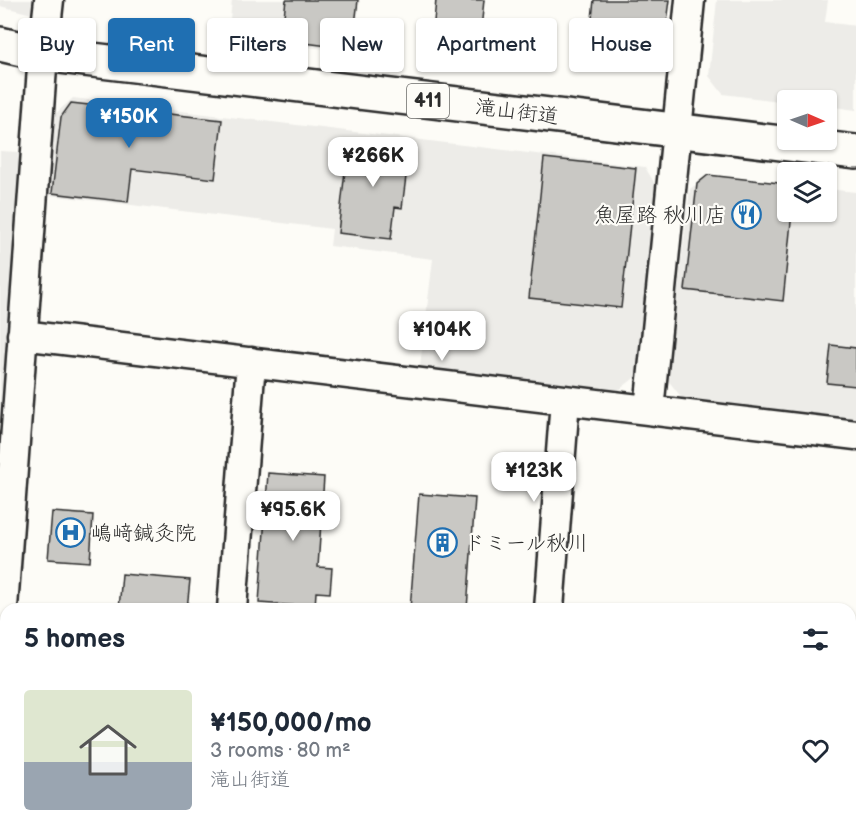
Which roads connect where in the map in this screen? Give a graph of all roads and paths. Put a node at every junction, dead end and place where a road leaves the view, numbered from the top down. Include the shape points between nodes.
1 (49, 0) edge
2 (690, 0) edge
3 (47, 18) edge
4 (0, 44) edge
5 (18, 48) edge
6 (96, 60) edge
7 (42, 72) edge
8 (677, 131) junction
9 (856, 152) edge
10 (22, 334) junction
11 (251, 362) junction
12 (565, 400) junction
13 (649, 410) junction
14 (856, 435) edge
15 (3, 603) edge
16 (232, 603) edge
17 (549, 603) edge

1 - 3 street
2 - 8 street
4 - 5 highway, 滝山街道 / 411
6 - 8 highway, 滝山街道 / 411
7 - 10 street
8 - 9 highway, 滝山街道 / 411
8 - 13 street
10 - 11 street
10 - 15 street
11 - 12 street
11 - 16 street
12 - 13 street
12 - 17 street
13 - 14 street

